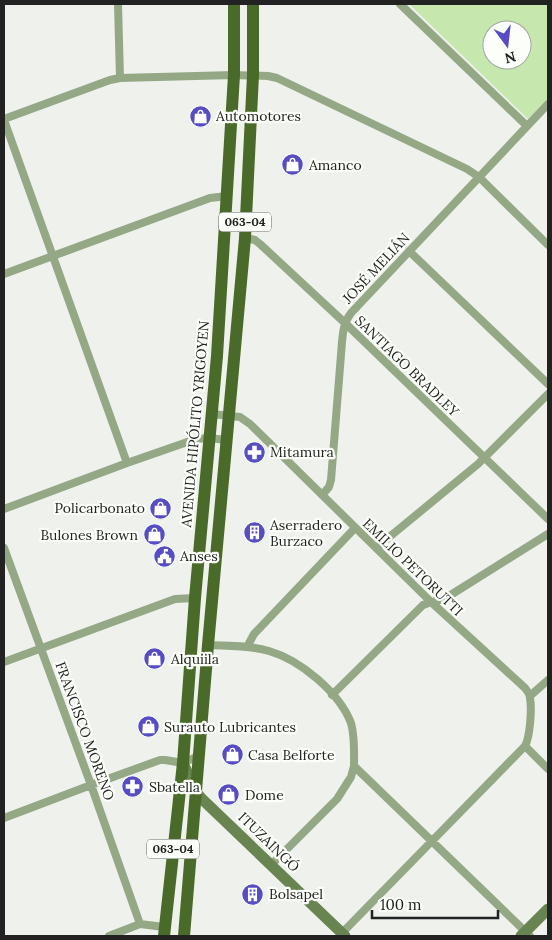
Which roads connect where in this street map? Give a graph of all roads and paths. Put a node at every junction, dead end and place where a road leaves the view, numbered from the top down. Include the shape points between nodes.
1 (118, 4) edge
2 (234, 4) edge
3 (253, 4) edge
4 (400, 4) edge
5 (234, 75) junction
6 (253, 76) junction
7 (120, 78) junction
8 (548, 104) edge
9 (4, 119) edge
10 (527, 126) junction
11 (479, 177) junction
12 (227, 196) junction
13 (245, 238) junction
14 (548, 246) edge
15 (409, 251) junction
16 (53, 256) junction
17 (4, 274) edge
18 (345, 323) junction
19 (548, 384) edge
20 (548, 394) edge
21 (212, 414) junction
22 (229, 415) junction
23 (209, 438) junction
24 (226, 440) junction
25 (484, 457) junction
26 (127, 463) junction
27 (322, 495) junction
28 (4, 509) edge
29 (548, 518) edge
30 (355, 528) junction
31 (548, 534) edge
32 (4, 548) edge
33 (376, 548) junction
34 (195, 598) junction
35 (430, 601) junction
36 (208, 645) junction
37 (247, 646) junction
38 (41, 648) junction
39 (4, 662) edge
40 (548, 680) edge
41 (332, 695) junction
42 (530, 696) junction
43 (525, 746) junction
44 (198, 756) junction
45 (183, 762) junction
46 (354, 766) junction
47 (548, 768) edge
48 (91, 785) junction
49 (196, 792) junction
50 (4, 818) edge
51 (432, 842) junction
52 (271, 865) junction
53 (548, 909) edge
54 (140, 924) junction
55 (164, 932) edge
56 (342, 935) edge
57 (525, 935) edge
58 (109, 936) edge
59 (184, 936) edge

1 - 7 street
2 - 5 main road, AVENIDA HIPÓLITO YRIGOYEN / 063-04
3 - 6 main road, 063-04
4 - 10 street
5 - 6 street
5 - 7 street
5 - 12 main road, AVENIDA HIPÓLITO YRIGOYEN / 063-04
6 - 11 street via 277,78 460,164
6 - 13 main road, 063-04
7 - 9 street
8 - 10 street, JOSÉ MELIÁN
9 - 16 street
10 - 11 street, JOSÉ MELIÁN
11 - 14 street
11 - 15 street, JOSÉ MELIÁN
12 - 16 street via 210,198
12 - 21 main road, AVENIDA HIPÓLITO YRIGOYEN / 063-04
13 - 18 street, SANTIAGO BRADLEY via 260,244
13 - 22 main road, 063-04
15 - 18 street, JOSÉ MELIÁN
15 - 19 street
16 - 17 street
16 - 26 street
18 - 25 street, SANTIAGO BRADLEY
18 - 27 street, JOSÉ MELIÁN via 331,480
20 - 25 street
21 - 22 street, EMILIO PETORUTTI
21 - 23 main road, AVENIDA HIPÓLITO YRIGOYEN / 063-04
22 - 24 main road, 063-04
22 - 27 street, EMILIO PETORUTTI via 245,420
23 - 24 street
23 - 26 street via 196,439
23 - 34 main road, AVENIDA HIPÓLITO YRIGOYEN / 063-04
24 - 36 main road, 063-04
25 - 29 street, SANTIAGO BRADLEY
25 - 33 street
26 - 28 street
27 - 30 street, EMILIO PETORUTTI
30 - 33 street, EMILIO PETORUTTI
30 - 37 street via 254,634
31 - 35 street via 450,596
32 - 38 street, FRANCISCO MORENO
33 - 35 street, EMILIO PETORUTTI
34 - 38 street via 175,599
34 - 45 main road, AVENIDA HIPÓLITO YRIGOYEN / 063-04
35 - 41 street via 418,608
35 - 42 street, EMILIO PETORUTTI
36 - 37 street
36 - 44 main road, 063-04
37 - 41 street via 294,662
38 - 39 street
38 - 48 street, FRANCISCO MORENO
40 - 42 street
41 - 46 street via 351,725
42 - 43 street
43 - 47 street
43 - 51 street
44 - 45 street
44 - 49 main road, 063-04
45 - 48 street via 160,760
45 - 49 street, ITUZAINGÓ
45 - 55 main road, AVENIDA HIPÓLITO YRIGOYEN / 063-04
46 - 51 street
46 - 52 street via 338,799
48 - 50 street
48 - 54 street, FRANCISCO MORENO
49 - 52 street, ITUZAINGÓ
49 - 59 main road, 063-04
51 - 56 street
51 - 57 street
52 - 56 street, ITUZAINGÓ
53 - 57 street
54 - 55 street via 151,924
54 - 58 street

